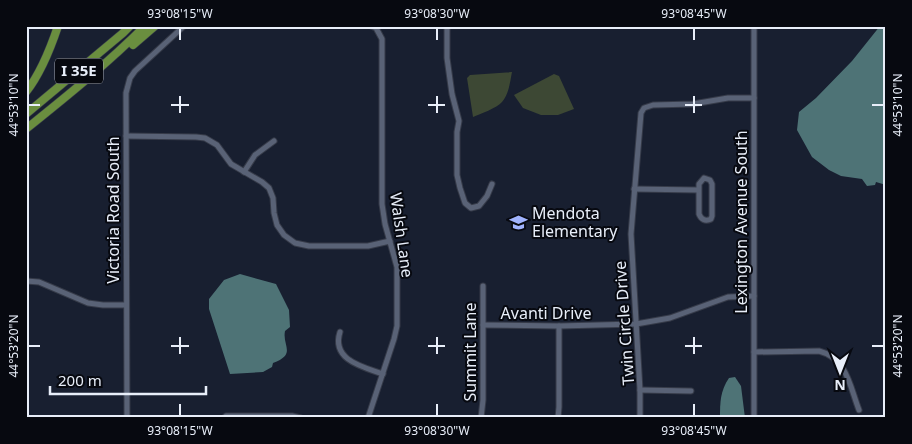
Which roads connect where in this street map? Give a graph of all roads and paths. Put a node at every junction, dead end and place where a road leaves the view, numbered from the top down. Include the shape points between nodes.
1 (58, 26) edge
2 (130, 26) edge
3 (146, 26) edge
4 (155, 26) edge
5 (184, 26) edge
6 (371, 26) edge
7 (447, 26) edge
8 (754, 26) edge
9 (84, 82) junction
10 (26, 92) edge
11 (754, 98) junction
12 (26, 114) edge
13 (26, 129) edge
14 (126, 136) junction
15 (274, 141) dead end
16 (244, 172) junction
17 (492, 184) dead end
18 (634, 189) junction
19 (698, 190) junction
20 (390, 241) junction
21 (26, 281) edge
22 (483, 286) dead end
23 (754, 296) junction
24 (126, 305) junction
25 (636, 324) junction
26 (483, 325) junction
27 (559, 326) junction
28 (340, 332) dead end
29 (754, 352) junction
30 (383, 374) junction
31 (640, 390) junction
32 (691, 391) dead end
33 (859, 410) dead end
34 (127, 418) edge
35 (224, 418) edge
36 (301, 418) edge
37 (368, 418) edge
38 (481, 418) edge
39 (558, 418) edge
40 (640, 418) edge
41 (754, 418) edge

1 - 10 highway via 47,57
2 - 12 highway, I 35E
3 - 9 highway, I 35E
4 - 9 highway
5 - 14 street, Victoria Road South via 130,78 126,93
6 - 20 street, Walsh Lane via 382,38 382,204
7 - 17 street via 447,58 460,121 457,175 465,203 471,208 479,206
8 - 11 street, Lexington Avenue South
9 - 13 highway, I 35E
11 - 18 street, Twin Circle Drive via 644,108 640,118
11 - 23 street, Lexington Avenue South
14 - 16 street via 205,138 218,145 231,164
14 - 24 street, Victoria Road South
15 - 16 street via 256,155
16 - 20 street via 269,188 277,225 295,243 368,246
18 - 19 street
18 - 25 street, Twin Circle Drive via 631,234
19 - 19 street via 700,218 711,219 710,180 704,178
20 - 30 street, Walsh Lane via 397,267 397,326
21 - 24 street via 38,282 88,303
22 - 26 street, Summit Lane
23 - 25 street, Avanti Drive via 728,297 670,318
23 - 29 street, Lexington Avenue South
24 - 34 street, Victoria Road South
25 - 27 street, Avanti Drive
25 - 31 street, Twin Circle Drive
26 - 27 street, Avanti Drive
26 - 38 street, Summit Lane
27 - 39 street
28 - 30 street via 340,350 346,358 357,366
29 - 33 street via 819,351 828,354 843,368
29 - 41 street, Lexington Avenue South
30 - 37 street, Walsh Lane
31 - 32 street
31 - 40 street, Twin Circle Drive
35 - 36 street

